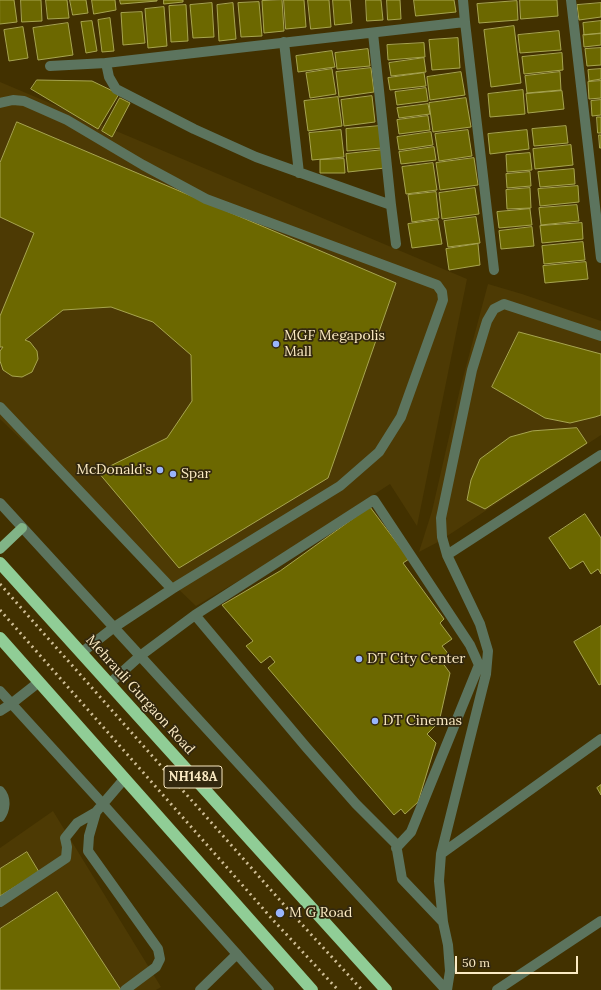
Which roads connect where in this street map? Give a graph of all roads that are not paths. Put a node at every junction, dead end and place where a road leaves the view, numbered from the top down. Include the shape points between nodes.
1 (463, 0) edge
2 (571, 0) edge
3 (465, 22) junction
4 (373, 33) junction
5 (284, 42) junction
6 (106, 63) junction
7 (50, 66) dead end
8 (0, 103) edge
9 (299, 172) junction
10 (391, 205) junction
11 (396, 244) dead end
12 (601, 258) edge
13 (494, 270) dead end
14 (601, 336) edge
15 (0, 407) edge
16 (601, 455) edge
17 (0, 503) edge
18 (22, 528) junction
19 (0, 549) edge
20 (447, 555) junction
21 (0, 563) edge
22 (172, 590) junction
23 (195, 615) junction
24 (113, 628) junction
25 (0, 638) edge
26 (81, 653) junction
27 (140, 656) junction
28 (39, 682) junction
29 (109, 684) junction
30 (0, 691) edge
31 (11, 704) junction
32 (0, 711) edge
33 (601, 739) edge
34 (125, 778) junction
35 (0, 791) edge
36 (102, 802) junction
37 (96, 812) junction
38 (0, 817) edge
39 (396, 848) junction
40 (441, 854) junction
41 (0, 902) edge
42 (601, 921) edge
43 (443, 922) junction
44 (237, 954) junction
45 (124, 990) edge
46 (201, 990) edge
47 (269, 990) edge
48 (312, 990) edge
49 (386, 990) edge
50 (446, 990) edge
51 (497, 990) edge

1 - 3 street
2 - 12 street
3 - 4 street
3 - 13 street
4 - 5 street
4 - 10 street
5 - 6 street
5 - 9 street
6 - 7 street
6 - 9 street via 109,77 116,89 194,129 256,157
8 - 22 street via 24,101 66,120 206,199 437,285 442,292 443,300 401,416 379,452 340,486
9 - 10 street
10 - 11 street
14 - 20 street via 504,304 494,309 487,321 472,370 441,518 442,537
15 - 22 street
16 - 20 street
17 - 18 street
18 - 19 main road
18 - 24 street
20 - 40 street via 480,624 488,650 486,674
21 - 26 highway, Mehrauli Gurgaon Road / NH148A
22 - 24 street
23 - 27 street
23 - 39 street via 356,804 396,844
23 - 39 street via 374,500 470,645 479,665 411,832
24 - 26 street
24 - 27 street
25 - 28 highway
26 - 29 highway, Mehrauli Gurgaon Road / NH148A
27 - 29 street
27 - 50 street
28 - 31 street
28 - 34 highway
29 - 49 highway, Mehrauli Gurgaon Road / NH148A
30 - 31 street
31 - 32 street
31 - 36 street
33 - 40 street
34 - 36 street
34 - 48 highway
35 - 38 street via 5,805
36 - 37 street
36 - 44 street
37 - 41 street via 77,823 65,838 66,858
37 - 45 street via 89,836 88,851 158,949 160,959 156,967
39 - 43 street via 402,879
40 - 43 street via 439,881
42 - 51 street
43 - 50 street via 450,971
44 - 46 street
44 - 47 street

